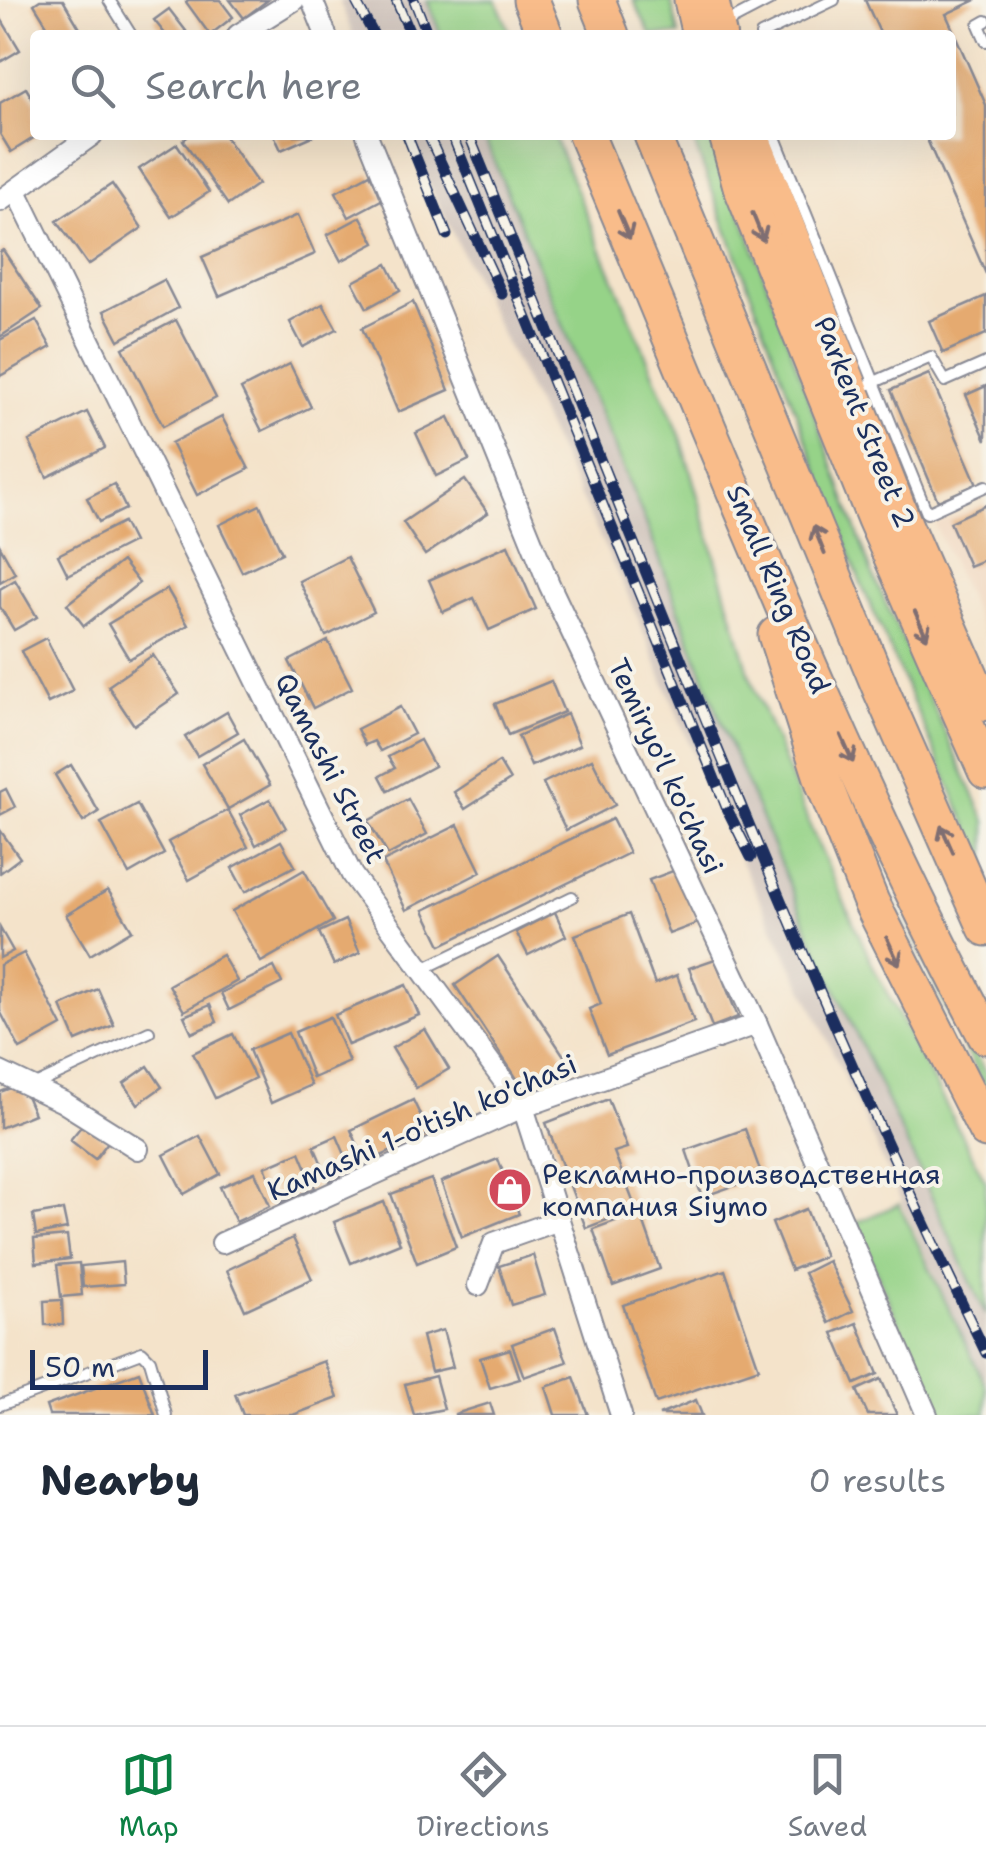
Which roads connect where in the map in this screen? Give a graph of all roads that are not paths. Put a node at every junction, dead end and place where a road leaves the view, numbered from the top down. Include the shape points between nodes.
1 (109, 0) edge
2 (294, 0) edge
3 (312, 0) edge
4 (531, 0) edge
5 (596, 0) edge
6 (692, 0) edge
7 (770, 0) edge
8 (834, 0) edge
9 (986, 21) edge
10 (713, 24) edge
11 (129, 30) edge
12 (246, 30) edge
13 (324, 30) edge
14 (543, 30) edge
15 (609, 30) edge
16 (772, 30) edge
17 (986, 40) edge
18 (85, 140) edge
19 (369, 140) edge
20 (588, 140) edge
21 (654, 140) edge
22 (728, 140) edge
23 (755, 140) edge
24 (776, 140) edge
25 (8, 196) edge
26 (986, 363) edge
27 (840, 397) junction
28 (711, 430) junction
29 (986, 486) edge
30 (986, 705) edge
31 (986, 771) edge
32 (572, 897) dead end
33 (986, 928) edge
34 (422, 970) junction
35 (758, 1024) junction
36 (150, 1032) dead end
37 (986, 1036) edge
38 (0, 1072) edge
39 (32, 1087) junction
40 (523, 1107) junction
41 (986, 1130) edge
42 (138, 1149) dead end
43 (559, 1220) junction
44 (222, 1243) dead end
45 (478, 1285) dead end
46 (0, 1405) edge
47 (166, 1415) edge
48 (621, 1415) edge
49 (927, 1415) edge

1 - 11 lane
2 - 12 street
3 - 13 street
4 - 14 highway
5 - 15 highway
6 - 10 highway
7 - 10 lane
8 - 16 lane
9 - 17 lane via 979,25
18 - 25 street
19 - 35 street, Temiryo'l ko'chasi via 549,584
20 -> 28 highway, Small Ring Road
33 -> 21 highway, Small Ring Road
22 -> 27 highway via 741,186
23 - 27 main road, Parkent Street 2
24 - 29 lane via 927,513
25 - 34 street, Qamashi Street via 352,876
26 - 27 lane via 944,382 931,357
27 - 30 main road, Parkent Street 2
27 -> 31 highway
28 -> 37 highway, Small Ring Road via 845,745
28 -> 41 highway via 847,844 897,961
32 - 34 lane
34 - 40 street, Qamashi Street
35 - 40 street, Kamashi 1-o'tish ko'chasi
35 - 49 street, Temiryo'l ko'chasi
36 - 39 lane
38 - 39 street
39 - 42 street
40 - 43 street, Qamashi Street
40 - 44 street, Kamashi 1-o'tish ko'chasi
43 - 45 street via 494,1243
43 - 48 street, Qamashi Street
46 - 47 lane via 142,1352

